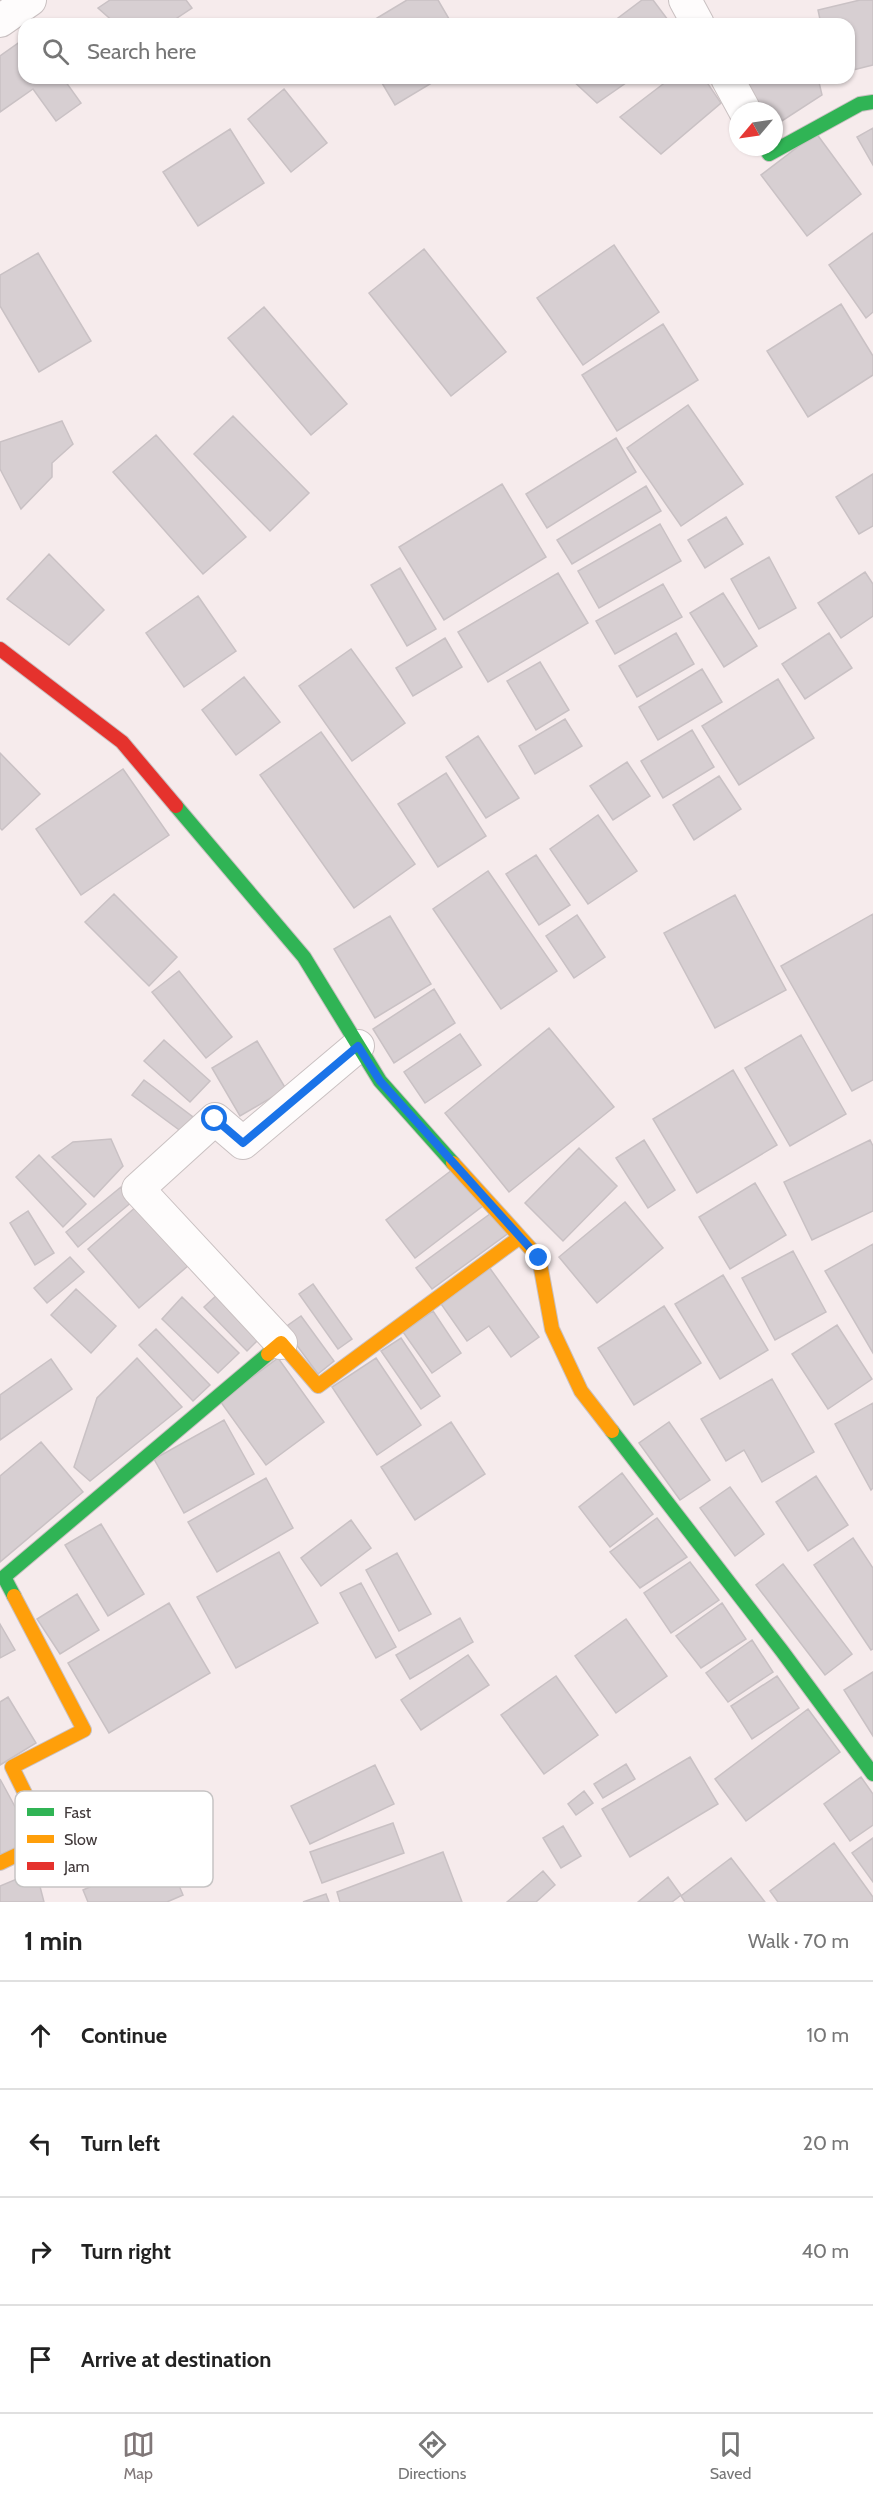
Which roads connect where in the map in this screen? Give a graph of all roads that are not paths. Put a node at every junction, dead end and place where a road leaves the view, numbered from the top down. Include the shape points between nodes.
1 (30, 0) edge
2 (685, 0) edge
3 (695, 18) edge
4 (0, 21) edge
5 (730, 84) edge
6 (740, 102) edge
7 (873, 102) edge
8 (783, 146) edge
9 (0, 649) edge
10 (358, 1046) junction
11 (520, 1237) junction
12 (281, 1343) junction
13 (873, 1774) edge
14 (24, 1791) edge
15 (15, 1856) edge
16 (0, 1863) edge

1 - 4 street
2 - 3 street
5 - 6 street
7 - 8 street via 860,104
9 - 10 street via 122,742 304,957
10 - 11 street via 380,1081
10 - 12 street via 243,1143 215,1119 138,1189
11 - 12 street via 318,1386
11 - 13 street via 539,1258 552,1329 581,1391
12 - 14 street via 4,1577 84,1730 12,1767
15 - 16 street

